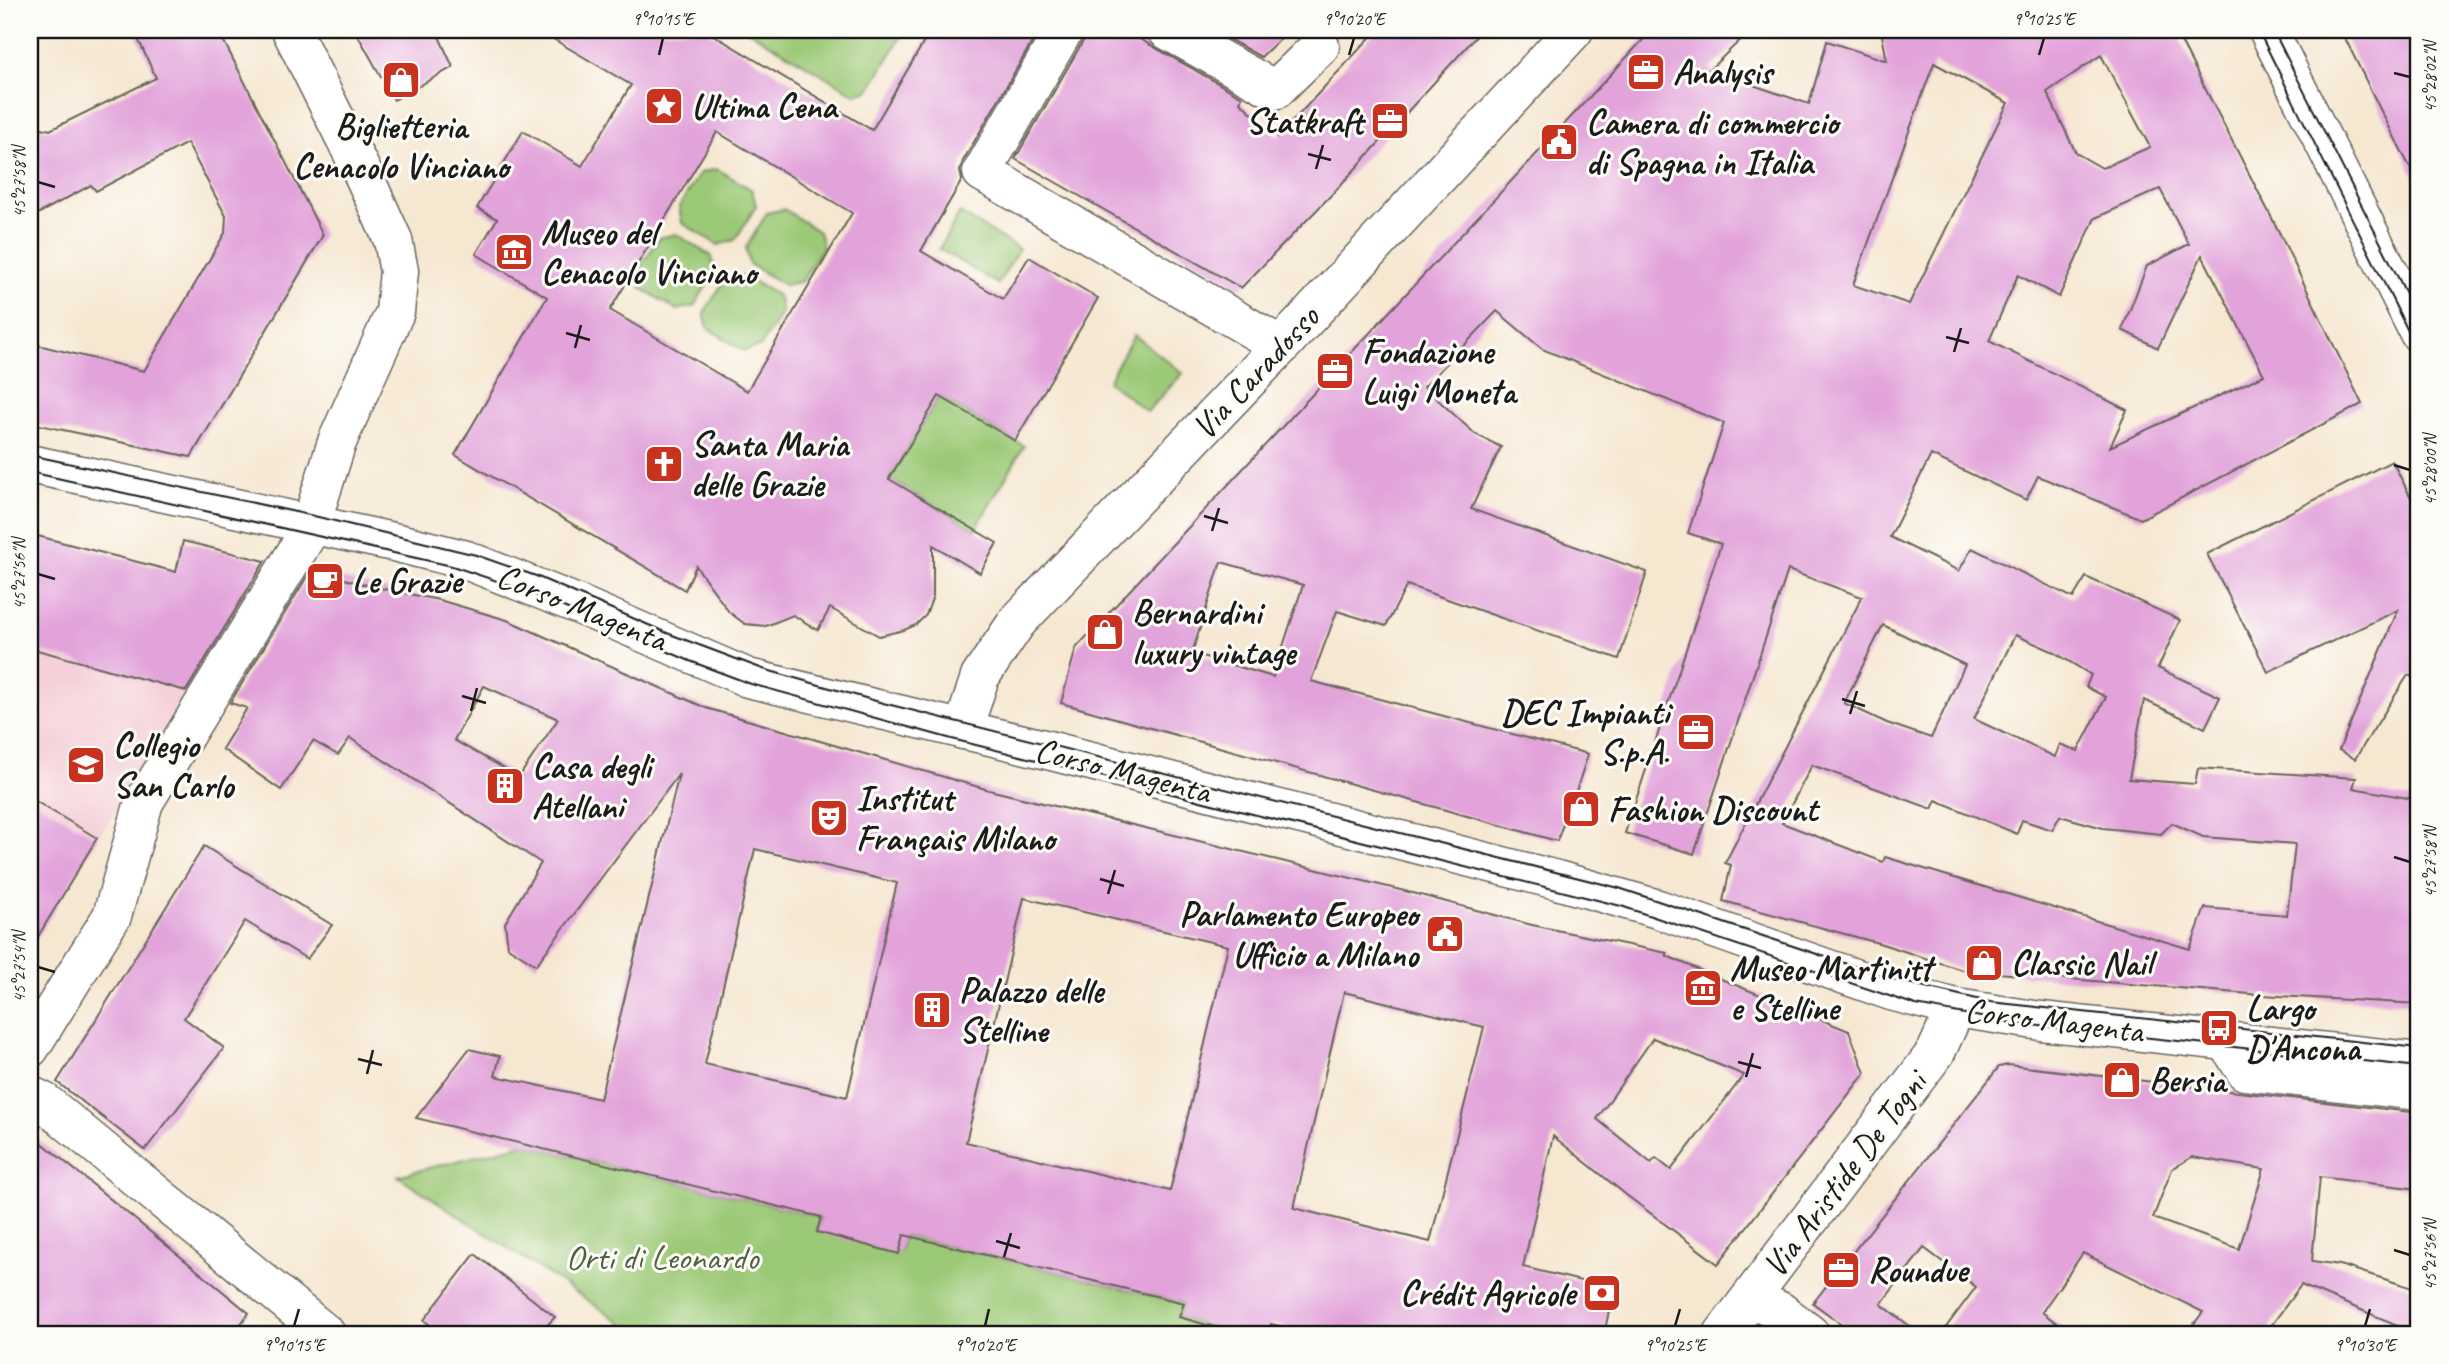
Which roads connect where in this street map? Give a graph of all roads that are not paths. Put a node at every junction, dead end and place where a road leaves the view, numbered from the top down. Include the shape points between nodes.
1 (291, 30) edge
2 (1065, 30) edge
3 (1167, 30) edge
4 (1574, 30) edge
5 (2268, 30) edge
6 (1320, 46) dead end
7 (2419, 333) edge
8 (1281, 346) junction
9 (30, 464) edge
10 (311, 524) junction
11 (963, 730) junction
12 (1956, 1008) junction
13 (2226, 1040) junction
14 (30, 1048) edge
15 (2419, 1062) edge
16 (2419, 1091) edge
17 (30, 1095) edge
18 (1751, 1298) junction
19 (326, 1334) edge
20 (1723, 1334) edge
21 (1810, 1334) edge

1 - 10 street via 363,173 393,240 399,271 395,312 337,442
2 - 8 street via 982,172
3 - 6 street via 1275,90
4 - 8 street, Via Caradosso
5 - 7 street
8 - 11 street, Via Caradosso via 1017,622 980,677
9 - 10 street, Corso Magenta
10 - 11 street, Corso Magenta via 477,564 748,678
10 - 14 street via 144,802 111,916
11 - 12 street, Corso Magenta via 1613,896 1891,991
12 - 13 street, Corso Magenta
12 - 18 street, Via Aristide De Togni via 1936,1052
13 - 15 street, Corso Magenta
13 - 16 street via 2245,1071
17 - 19 street
18 - 20 street, Via Aristide De Togni
18 - 21 street via 1780,1311

